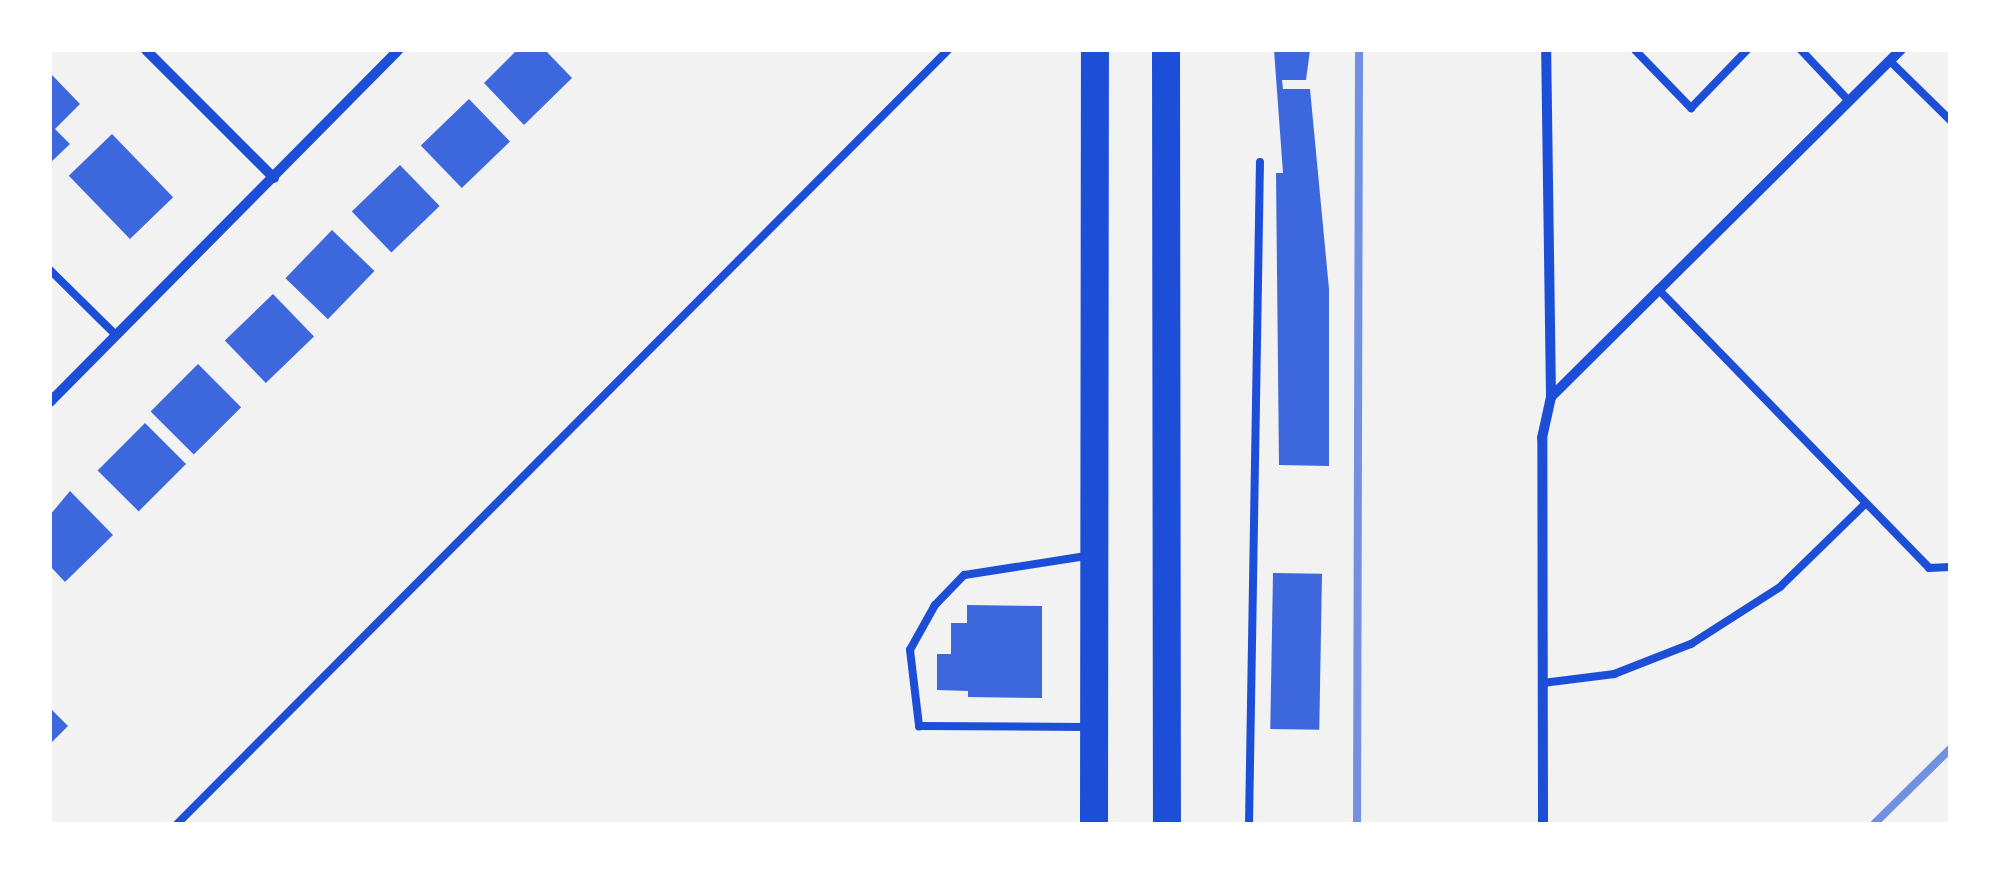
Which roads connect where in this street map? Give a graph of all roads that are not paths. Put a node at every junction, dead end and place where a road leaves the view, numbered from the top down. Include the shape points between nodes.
1 (146, 50) edge
2 (398, 50) edge
3 (948, 50) edge
4 (1095, 50) edge
5 (1166, 50) edge
6 (1546, 50) edge
7 (1634, 50) edge
8 (1747, 50) edge
9 (1801, 50) edge
10 (1900, 50) edge
11 (1890, 60) junction
12 (1849, 101) junction
13 (1950, 120) edge
14 (1260, 162) dead end
15 (274, 178) junction
16 (50, 270) edge
17 (1658, 289) junction
18 (116, 335) junction
19 (1551, 398) junction
20 (50, 402) edge
21 (1865, 504) junction
22 (1096, 554) junction
23 (1950, 567) edge
24 (1543, 683) junction
25 (1095, 727) junction
26 (177, 824) edge
27 (1094, 824) edge
28 (1167, 824) edge
29 (1249, 824) edge
30 (1543, 824) edge

1 - 15 street
2 - 15 street
3 - 26 lane
4 - 22 highway
5 - 28 highway
6 - 19 street
7 - 8 lane via 1691,108
9 - 12 lane
10 - 11 street
11 - 12 street
11 - 13 lane
12 - 17 street
14 - 29 lane
15 - 18 street
16 - 18 lane
17 - 19 street
17 - 21 lane
18 - 20 street
19 - 24 street via 1542,438
21 - 23 lane via 1929,568
21 - 24 lane via 1780,587 1691,644 1614,674
22 - 25 highway
22 - 25 lane via 964,575 936,604 910,650 920,726
24 - 30 street
25 - 27 highway

